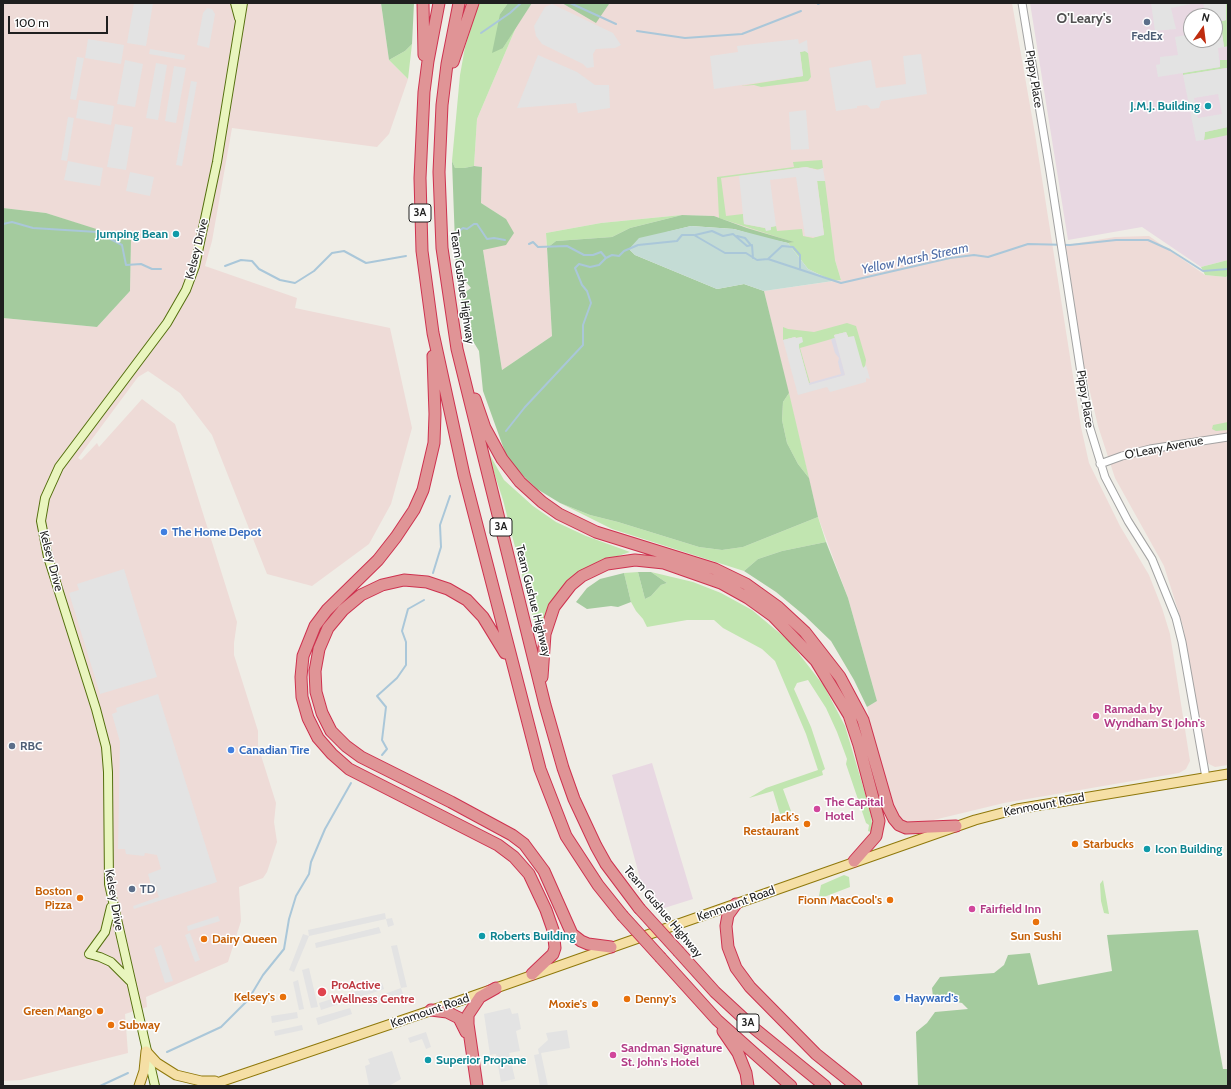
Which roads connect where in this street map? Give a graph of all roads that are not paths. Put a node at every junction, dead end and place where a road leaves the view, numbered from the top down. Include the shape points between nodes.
1 (236, 3) edge
2 (243, 3) edge
3 (423, 3) edge
4 (439, 3) edge
5 (459, 3) edge
6 (473, 3) edge
7 (1022, 3) edge
8 (240, 23) junction
9 (424, 92) junction
10 (442, 105) junction
11 (433, 333) junction
12 (457, 349) junction
13 (1228, 437) edge
14 (1100, 464) junction
15 (514, 672) junction
16 (545, 705) junction
17 (1228, 774) edge
18 (1206, 778) junction
19 (956, 826) junction
20 (854, 861) junction
21 (112, 902) junction
22 (736, 904) junction
23 (611, 947) junction
24 (532, 974) junction
25 (131, 982) junction
26 (496, 988) junction
27 (431, 1010) junction
28 (717, 1020) junction
29 (470, 1046) junction
30 (146, 1051) junction
31 (221, 1082) junction
32 (139, 1086) edge
33 (155, 1086) edge
34 (208, 1086) edge
35 (477, 1086) edge
36 (748, 1086) edge
37 (791, 1086) edge
38 (825, 1086) edge
39 (856, 1086) edge

1 - 8 main road
2 - 8 main road, Kelsey Drive
3 - 9 highway
4 - 9 highway, 3A
5 - 10 highway, Team Gushue Highway / 3A via 446,64
6 - 10 highway
7 - 14 street, Pippy Place via 1089,425
8 - 21 main road, Kelsey Drive via 217,162 195,266 186,290 167,323 59,468 43,506 44,546 106,747 107,865
9 - 11 highway, 3A via 420,214
10 - 12 highway, Team Gushue Highway / 3A via 439,140 440,210 447,289
11 - 15 highway, 3A via 461,462
11 - 24 highway via 434,444 423,490 414,510 378,560 327,610 315,626 302,656 302,697 308,718 318,738 349,769 498,845 528,874 546,910 553,930 555,948 553,954
12 - 16 highway, Team Gushue Highway / 3A
12 - 19 highway via 485,428 502,459 520,482 542,502 576,524 715,569 746,584 778,607 805,632 840,677 865,727 888,807 894,819 906,828
13 - 14 street, O'Leary Avenue via 1150,449
14 - 18 street, Pippy Place via 1116,500 1152,559 1176,618
15 - 23 highway via 499,641 467,600 448,589 427,582 404,580 382,585 361,595 343,610 328,628 319,649 315,671 316,692 331,731 346,746 361,757 458,805 524,844 544,871 572,934 588,944
15 - 28 highway, 3A, bridge via 540,769 566,836 598,885 622,915
16 - 20 highway via 542,674 548,621 561,595 582,576 607,564 635,560 664,563 721,583 773,616 795,637 816,661 849,715 879,821 876,836
16 - 38 highway, Team Gushue Highway / 3A, bridge via 563,768 585,825 606,864 639,908 715,992 755,1030
17 - 18 main road, Kenmount Road
18 - 19 main road, Kenmount Road via 1017,809
19 - 20 main road, Kenmount Road
20 - 22 main road, Kenmount Road
21 - 25 main road, Kelsey Drive
21 - 25 main road via 105,932 89,954 111,962
22 - 23 main road, Kenmount Road
22 - 39 highway via 728,915 726,926 728,947 736,968 750,988 816,1054
23 - 24 main road, Kenmount Road
24 - 26 main road, Kenmount Road
25 - 30 main road, Kelsey Drive
26 - 27 main road, Kenmount Road
26 - 29 highway via 480,997 471,1009 468,1024
27 - 29 highway via 447,1012 459,1018
27 - 31 main road, Kenmount Road
28 - 36 highway via 738,1053
28 - 37 highway, 3A
29 - 35 highway
30 - 31 main road via 157,1063 176,1075
30 - 32 main road
30 - 33 main road, Kelsey Drive
31 - 34 main road, Kenmount Road

